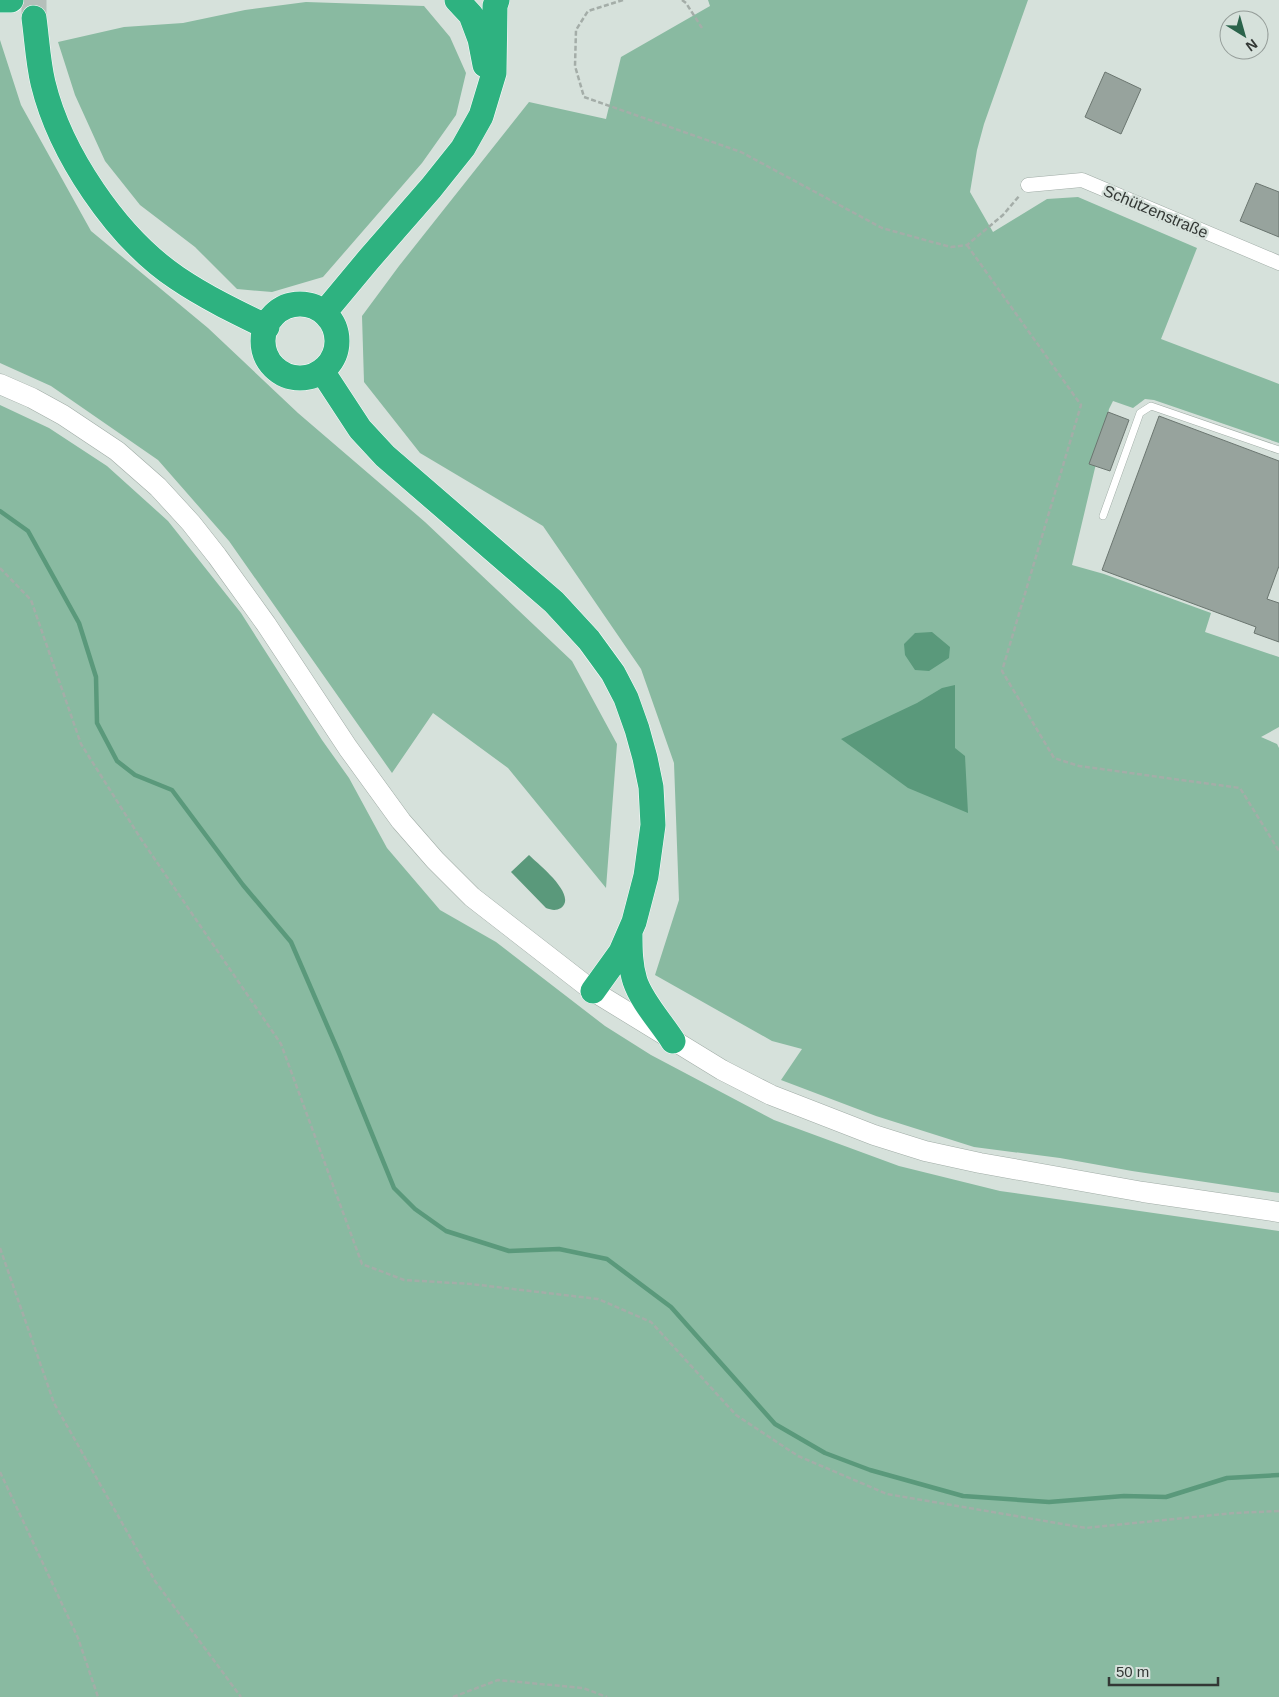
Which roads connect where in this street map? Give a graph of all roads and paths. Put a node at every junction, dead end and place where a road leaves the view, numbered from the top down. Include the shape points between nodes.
1 (0, 0) edge
2 (10, 0) edge
3 (457, 0) edge
4 (497, 0) edge
5 (623, 0) edge
6 (682, 0) edge
7 (34, 18) tunnel mouth
8 (702, 28) dead end
9 (487, 92) junction
10 (1028, 185) joint
11 (967, 245) junction
12 (1279, 263) edge
13 (324, 313) junction
14 (267, 327) junction
15 (322, 371) junction
16 (0, 384) edge
17 (1279, 450) edge
18 (1103, 516) dead end
19 (0, 568) edge
20 (1279, 851) edge
21 (630, 931) junction
22 (593, 991) junction
23 (673, 1040) junction
24 (1279, 1212) edge
25 (0, 1248) edge
26 (0, 1472) edge
27 (1279, 1511) edge
28 (98, 1697) edge
29 (241, 1697) edge
30 (453, 1697) edge
31 (608, 1697) edge

1 - 2 highway
3 - 9 highway via 470,15 480,39
4 - 9 highway via 494,73
5 - 11 path via 588,11 576,30 575,66 584,97 741,152 882,228 932,242
6 - 8 path
7 - 14 highway via 43,83 61,135 89,185 114,219 175,277 227,309
9 - 13 highway via 481,116 463,148
10 - 11 path via 1004,215
10 - 12 street, Schützenstraße via 1082,180
11 - 20 path via 1082,405 1002,671 1054,758 1079,766 1240,788
13 - 14 highway via 313,306 288,306 272,316
13 - 15 highway via 333,324 337,342 332,359
14 - 15 highway via 263,339 264,352 272,366 286,376 304,378
15 - 21 highway via 360,429 385,456 554,602 589,640 613,674 638,729 651,796 653,825 646,876
16 - 22 main road via 63,414 117,451 158,487 218,556 401,821 472,897
17 - 18 lane via 1151,406 1140,413
19 - 27 path via 31,600 81,744 141,839 281,1044 362,1264 404,1280 471,1284 598,1299 651,1322 736,1415 798,1456 887,1494 1086,1528
21 - 22 highway via 620,952
21 - 23 highway via 635,981
22 - 23 main road
23 - 24 main road via 772,1095 925,1151 1035,1173
25 - 29 path via 54,1403 155,1581
26 - 28 path via 78,1638
30 - 31 path via 498,1680 583,1688

